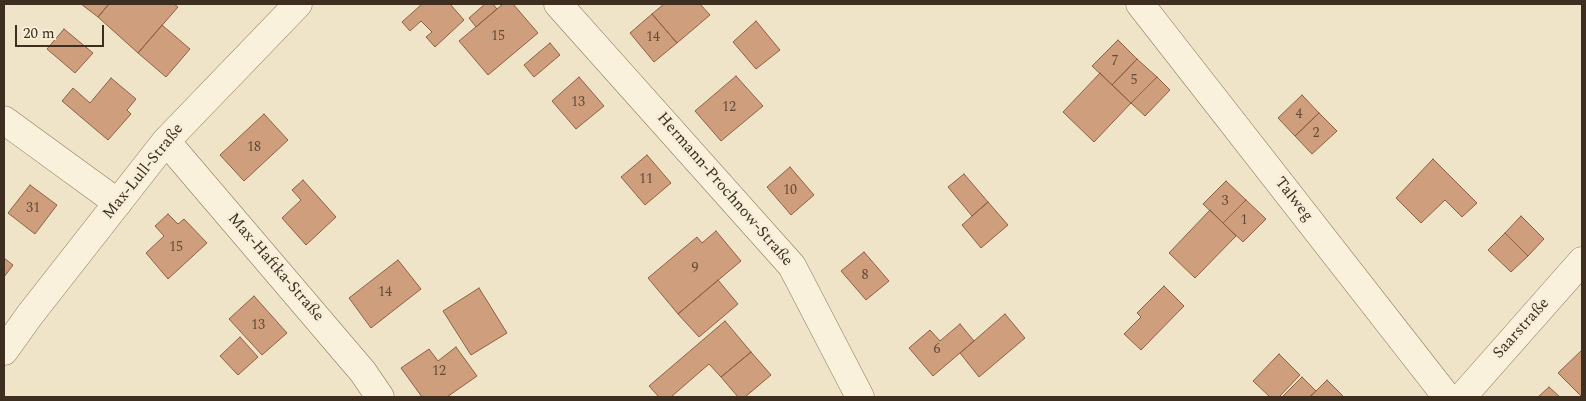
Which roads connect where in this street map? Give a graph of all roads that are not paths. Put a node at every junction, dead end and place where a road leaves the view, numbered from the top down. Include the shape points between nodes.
1 (298, 4) edge
2 (558, 4) edge
3 (1140, 4) edge
4 (4, 120) edge
5 (166, 141) junction
6 (118, 203) junction
7 (1582, 261) edge
8 (4, 351) edge
9 (380, 397) edge
10 (860, 397) edge
11 (1447, 397) edge
12 (1462, 397) edge

1 - 5 street, Max-Lull-Straße
2 - 10 street, Hermann-Prochnow-Straße via 792,266
3 - 11 street, Talweg
4 - 6 street
5 - 6 street, Max-Lull-Straße
5 - 9 street, Max-Haftka-Straße via 363,372
6 - 8 street, Max-Lull-Straße
7 - 12 street, Saarstraße

